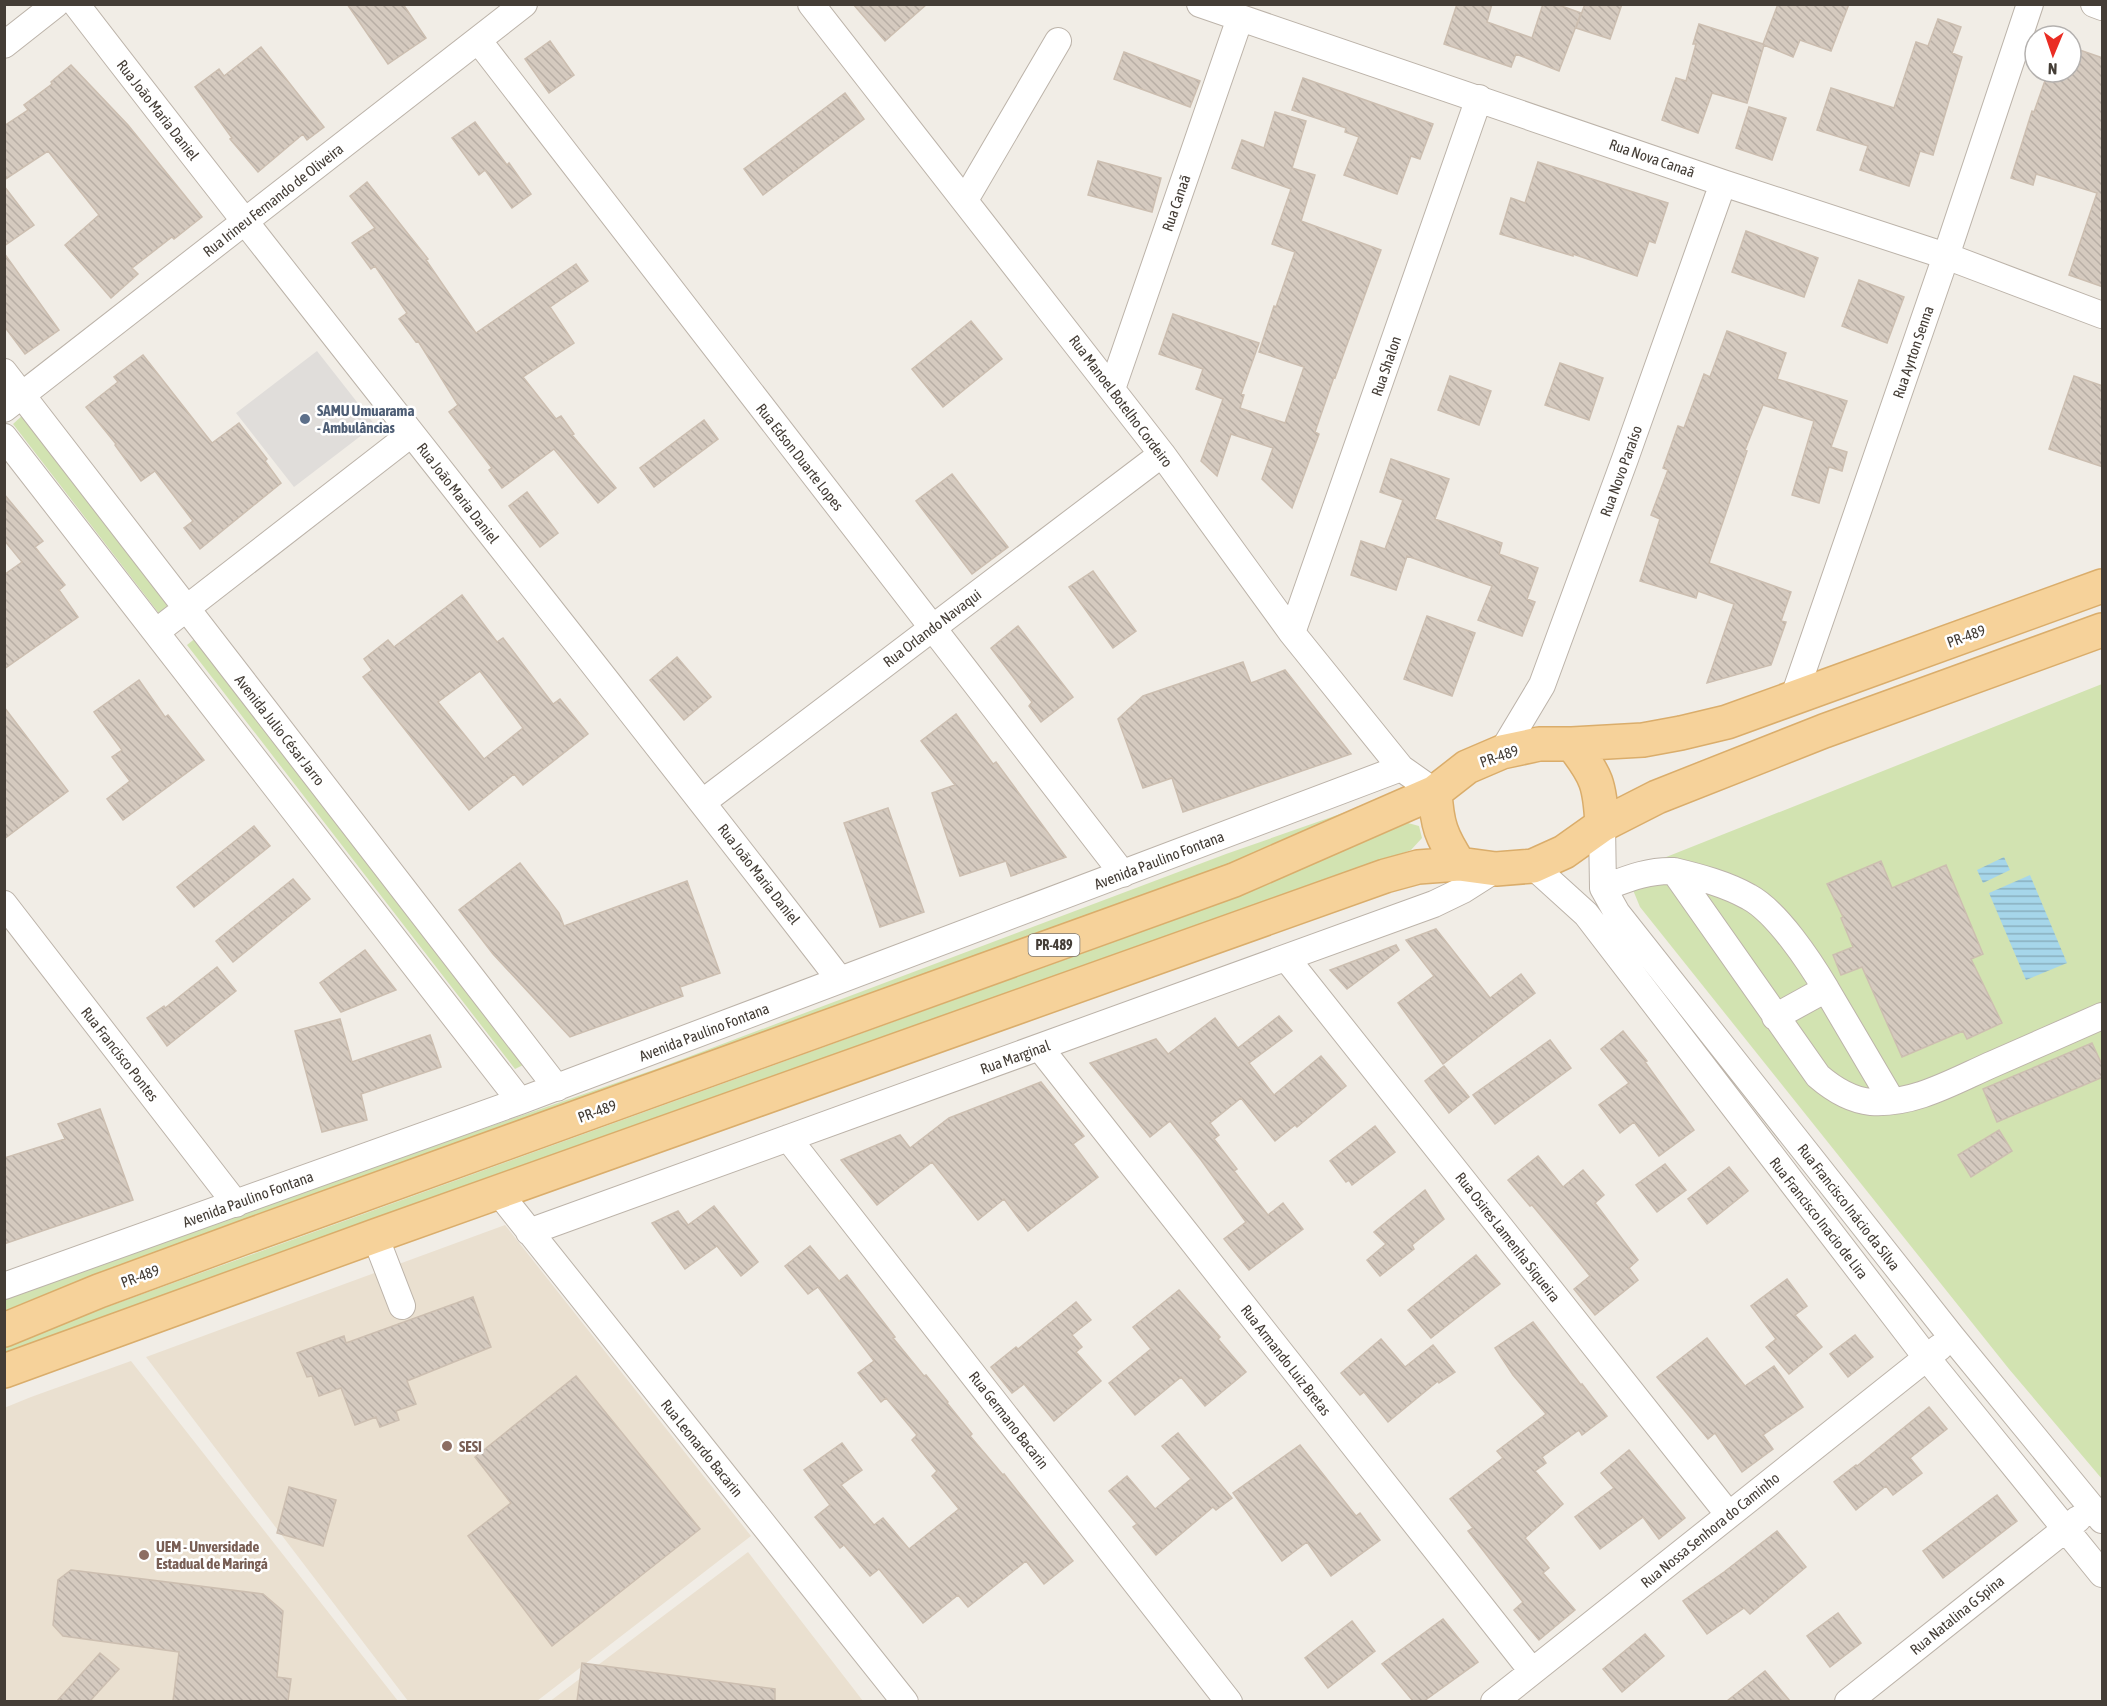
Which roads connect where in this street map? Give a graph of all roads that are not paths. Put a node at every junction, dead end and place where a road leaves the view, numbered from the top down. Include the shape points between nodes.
1 (56, 4) edge
2 (76, 4) edge
3 (524, 4) edge
4 (811, 4) edge
5 (1200, 4) edge
6 (2030, 4) edge
7 (2094, 4) edge
8 (2103, 7) edge
9 (1240, 18) junction
10 (478, 40) junction
11 (1058, 41) dead end
12 (4, 45) edge
13 (1479, 98) junction
14 (1723, 183) junction
15 (964, 200) junction
16 (244, 222) junction
17 (1946, 256) junction
18 (2103, 315) edge
19 (4, 372) edge
20 (1112, 389) junction
21 (14, 402) edge
22 (411, 434) junction
23 (4, 437) edge
24 (1162, 454) junction
25 (2103, 586) edge
26 (186, 608) junction
27 (932, 628) junction
28 (2103, 630) edge
29 (156, 632) junction
30 (1293, 633) junction
31 (1793, 699) junction
32 (1572, 744) junction
33 (1502, 752) junction
34 (1401, 768) junction
35 (1435, 792) junction
36 (703, 802) junction
37 (1602, 825) junction
38 (1459, 864) junction
39 (1533, 866) junction
40 (1496, 869) junction
41 (1674, 871) junction
42 (1123, 874) junction
43 (1603, 888) junction
44 (4, 904) edge
45 (1287, 959) junction
46 (840, 980) junction
47 (1826, 989) junction
48 (2103, 1016) edge
49 (1775, 1017) junction
50 (1040, 1048) junction
51 (557, 1088) junction
52 (520, 1101) junction
53 (1892, 1101) junction
54 (788, 1138) junction
55 (499, 1193) junction
56 (236, 1204) junction
57 (529, 1232) junction
58 (375, 1236) junction
59 (4, 1286) edge
60 (402, 1306) dead end
61 (4, 1330) edge
62 (1952, 1337) junction
63 (1926, 1357) junction
64 (4, 1371) edge
65 (2098, 1514) edge
66 (1729, 1515) junction
67 (2065, 1528) junction
68 (2103, 1574) edge
69 (1532, 1671) junction
70 (905, 1701) edge
71 (1229, 1701) edge
72 (1494, 1701) edge
73 (1848, 1701) edge

1 - 12 street
2 - 16 street, Rua João Maria Daniel
3 - 10 street, Rua Irineu Fernando de Oliveira
4 - 15 street, Rua Manoel Botelho Cordeiro
5 - 9 street, Rua Nova Canaã
6 - 17 street, Rua Ayrton Senna
7 - 8 street
9 - 13 street, Rua Nova Canaã
9 - 20 street, Rua Canaã
10 - 16 street, Rua Irineu Fernando de Oliveira
10 - 27 street, Rua Edson Duarte Lopes
11 - 15 street
13 - 14 street, Rua Nova Canaã
13 - 30 street, Rua Shalon
14 - 17 street, Rua Nova Canaã
14 - 33 street, Rua Novo Paraíso via 1542,685
15 - 20 street, Rua Manoel Botelho Cordeiro
16 - 21 street, Rua Irineu Fernando de Oliveira
16 - 22 street, Rua João Maria Daniel
17 - 18 street, Rua Nova Canaã
17 - 31 street, Rua Ayrton Senna
19 - 21 street, Avenida Julio César Jarro
20 - 24 street, Rua Manoel Botelho Cordeiro
21 - 26 street, Avenida Julio César Jarro
22 - 26 street
22 - 36 street, Rua João Maria Daniel
23 - 29 street
24 - 27 street, Rua Orlando Navaqui
24 - 30 street, Rua Manoel Botelho Cordeiro
25 - 31 main road, PR-489 / PR-489
26 - 29 street
26 - 51 street, Avenida Julio César Jarro
27 - 36 street, Rua Orlando Navaqui
27 - 42 street, Rua Edson Duarte Lopes
28 - 37 main road via 1802,740 1657,797
29 - 52 street
30 - 34 street, Rua Manoel Botelho Cordeiro
31 - 32 main road, PR-489 / PR-489 via 1681,734
32 - 33 main road, PR-489 / PR-489 via 1539,744
32 - 37 main road via 1591,769 1600,793
33 - 35 main road, PR-489 / PR-489 via 1467,767
34 - 35 street, Rua Manoel Botelho Cordeiro
34 - 42 street, Avenida Paulino Fontana
35 - 38 main road via 1443,839
35 - 61 main road, PR-489 / PR-489 via 1234,880 251,1235
36 - 46 street, Rua João Maria Daniel
37 - 39 main road via 1564,852
37 - 43 street
38 - 40 main road
38 - 55 main road via 1418,867 1385,876
39 - 40 main road
39 - 63 street, Rua Francisco Inacio de Lira via 1586,914
40 - 45 street, Rua Marginal via 1434,904
41 - 43 street via 1657,870
41 - 47 street via 1750,897 1773,916
41 - 49 street
42 - 46 street, Avenida Paulino Fontana
43 - 62 street, Rua Francisco Inácio da Silva via 1617,913
44 - 56 street, Rua Francisco Pontes
45 - 50 street, Rua Marginal
45 - 66 street, Rua Osires Lamenha Siqueira
46 - 51 street, Avenida Paulino Fontana
47 - 49 street
47 - 53 street
48 - 53 street via 1925,1094
49 - 53 street via 1818,1076 1834,1089 1870,1102
50 - 54 street, Rua Marginal
50 - 69 street, Rua Armando Luiz Bretas
51 - 52 street, Avenida Paulino Fontana
52 - 56 street, Avenida Paulino Fontana
54 - 57 street, Rua Marginal
54 - 71 street, Rua Germano Bacarin
55 - 57 street, Rua Leonardo Bacarin
55 - 58 main road
56 - 59 street, Avenida Paulino Fontana
57 - 70 street, Rua Leonardo Bacarin
58 - 60 street
58 - 64 main road
62 - 63 street, Rua Nossa Senhora do Caminho
62 - 65 street, Rua Francisco Inácio da Silva
63 - 66 street, Rua Nossa Senhora do Caminho
63 - 67 street, Rua Francisco Inacio de Lira
65 - 67 street, Rua Natalina G Spina
66 - 69 street, Rua Nossa Senhora do Caminho
67 - 68 street, Rua Francisco Inacio de Lira
67 - 73 street, Rua Natalina G Spina
69 - 72 street, Rua Nossa Senhora do Caminho

